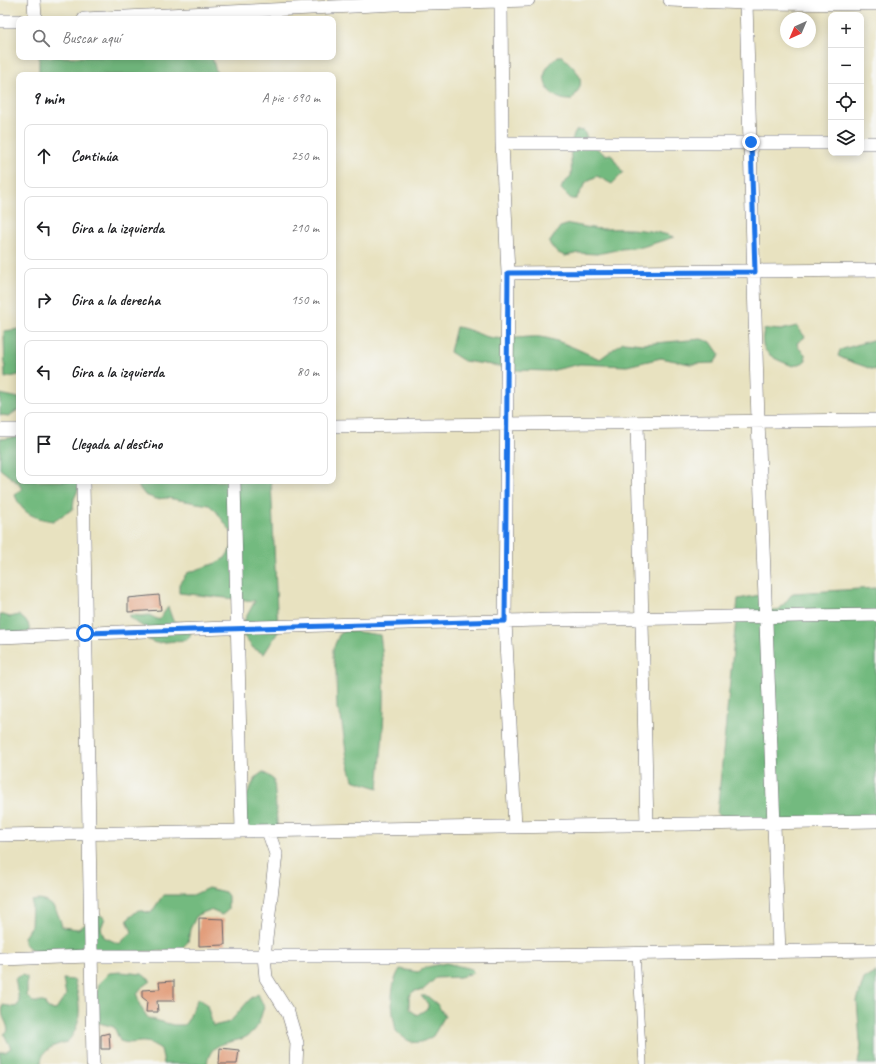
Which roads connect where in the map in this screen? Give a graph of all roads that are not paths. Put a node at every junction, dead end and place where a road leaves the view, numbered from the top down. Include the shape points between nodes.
1 (34, 0) edge
2 (528, 0) edge
3 (670, 0) edge
4 (690, 0) edge
5 (501, 1) edge
6 (396, 2) edge
7 (746, 3) junction
8 (876, 4) edge
9 (35, 16) edge
10 (139, 16) edge
11 (0, 21) edge
12 (16, 21) edge
13 (751, 142) junction
14 (502, 143) junction
15 (828, 143) edge
16 (864, 143) edge
17 (876, 143) edge
18 (876, 270) edge
19 (755, 272) junction
20 (508, 273) junction
21 (876, 420) edge
22 (758, 421) junction
23 (637, 423) junction
24 (507, 424) junction
25 (336, 426) edge
26 (0, 430) edge
27 (16, 430) edge
28 (83, 484) edge
29 (234, 484) edge
30 (876, 615) edge
31 (766, 617) junction
32 (642, 618) junction
33 (505, 621) junction
34 (237, 628) junction
35 (85, 633) junction
36 (0, 637) edge
37 (876, 821) edge
38 (774, 822) junction
39 (647, 824) junction
40 (515, 827) junction
41 (242, 831) junction
42 (268, 831) junction
43 (88, 834) junction
44 (0, 835) edge
45 (876, 950) edge
46 (779, 952) junction
47 (636, 954) junction
48 (90, 956) junction
49 (264, 956) junction
50 (0, 959) edge
51 (93, 1064) edge
52 (296, 1064) edge
53 (643, 1064) edge

1 - 9 street
2 - 5 street
3 - 4 street
4 - 7 street
5 - 6 street
5 - 14 street
6 - 10 street
7 - 8 street
7 - 13 street
11 - 12 street
13 - 14 street
13 - 15 street
13 - 19 street
14 - 20 street
16 - 17 street
18 - 19 street
19 - 20 street
19 - 22 street
20 - 24 street
21 - 22 street
22 - 23 street
22 - 31 street
23 - 24 street
23 - 32 street
24 - 25 street
24 - 33 street
26 - 27 street
28 - 35 street
29 - 34 street
30 - 31 street
31 - 32 street
31 - 38 street
32 - 33 street
32 - 39 street
33 - 34 street
33 - 40 street
34 - 35 street
34 - 41 street
35 - 36 street
35 - 43 street
37 - 38 street
38 - 39 street
38 - 46 street
39 - 40 street
40 - 42 street
41 - 42 street
41 - 43 street
42 - 49 street via 276,854
43 - 44 street
43 - 48 street
45 - 46 street
46 - 47 street
47 - 49 street
47 - 53 lane
48 - 49 street
48 - 50 street
48 - 51 street
49 - 52 street via 266,978 288,1013 297,1043

